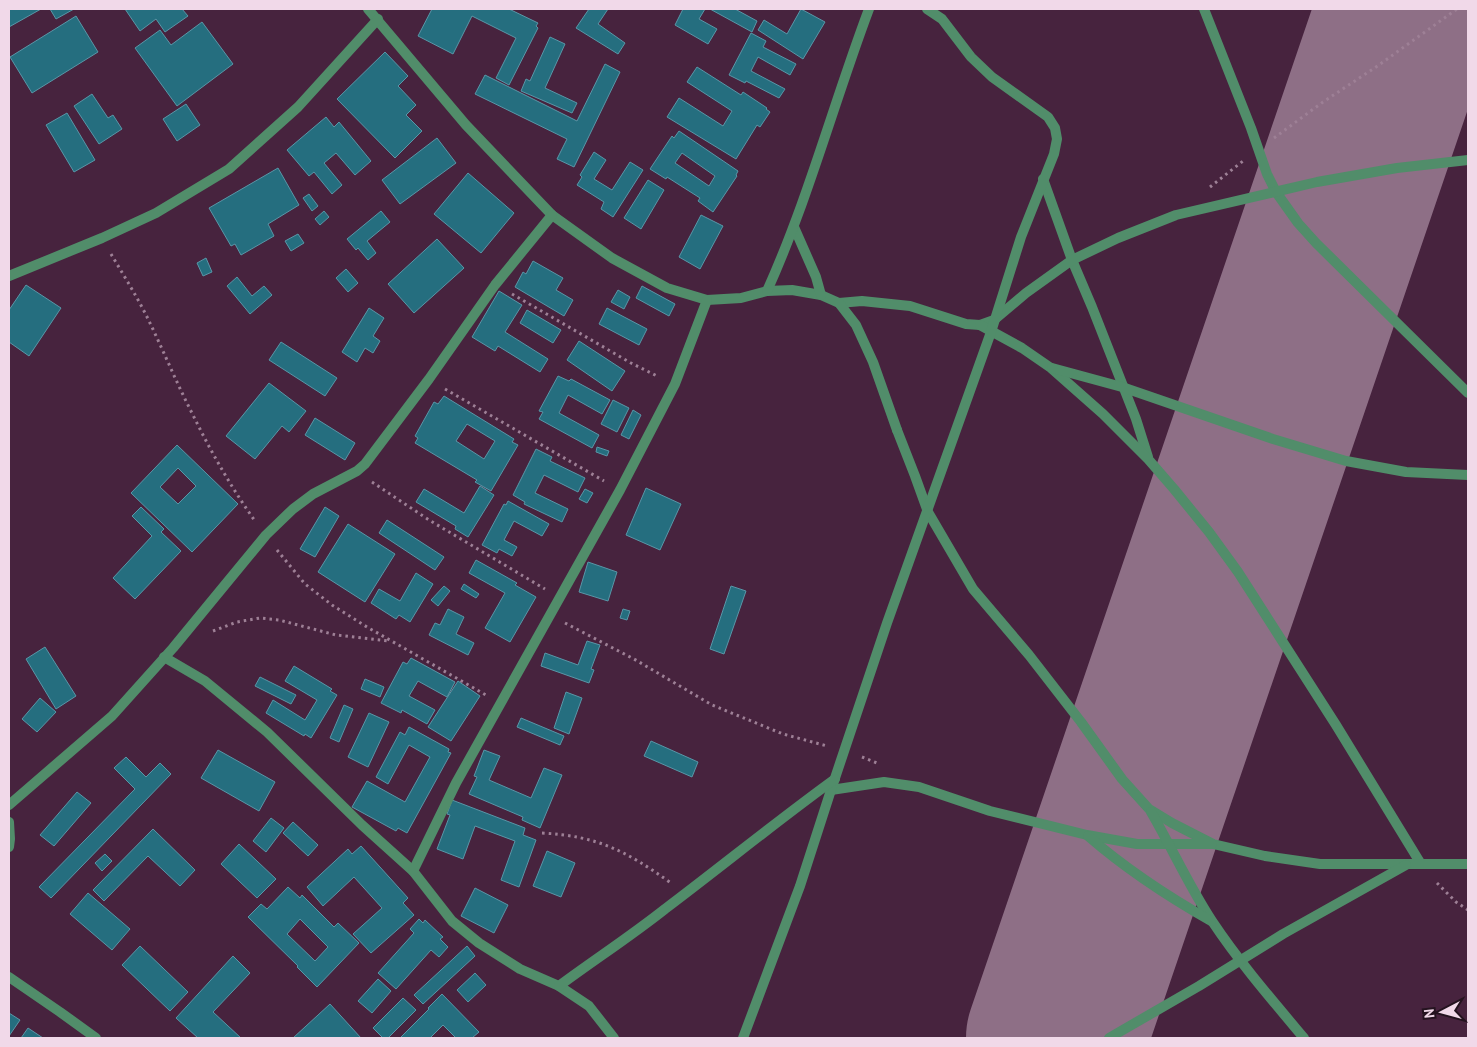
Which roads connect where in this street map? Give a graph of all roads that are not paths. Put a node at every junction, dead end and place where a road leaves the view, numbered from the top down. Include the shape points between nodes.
1 (368, 9) edge
2 (870, 9) edge
3 (927, 9) edge
4 (1204, 9) edge
5 (378, 19) junction
6 (1468, 160) edge
7 (1043, 180) junction
8 (1276, 192) junction
9 (552, 215) junction
10 (794, 227) junction
11 (1072, 260) junction
12 (9, 276) edge
13 (767, 291) junction
14 (822, 295) junction
15 (708, 300) junction
16 (839, 303) junction
17 (994, 320) junction
18 (980, 325) junction
19 (991, 332) junction
20 (1051, 368) junction
21 (1122, 387) junction
22 (1468, 393) edge
23 (1148, 459) junction
24 (1468, 475) edge
25 (928, 512) junction
26 (164, 657) junction
27 (835, 779) junction
28 (831, 790) junction
29 (9, 805) edge
30 (1149, 809) junction
31 (9, 822) edge
32 (1087, 835) junction
33 (1213, 844) junction
34 (1170, 845) junction
35 (9, 847) edge
36 (1409, 864) junction
37 (1421, 864) junction
38 (1468, 864) edge
39 (413, 871) junction
40 (1212, 921) junction
41 (1240, 961) junction
42 (9, 977) edge
43 (559, 986) junction
44 (96, 1038) edge
45 (614, 1038) edge
46 (743, 1038) edge
47 (1109, 1038) edge
48 (1304, 1038) edge

1 - 5 street
2 - 10 street
3 - 7 street via 942,19 992,77 1027,100 1052,122 1057,139
4 - 8 street
5 - 9 street via 466,125
5 - 12 street via 298,108 229,169 156,213
6 - 8 street via 1388,170
7 - 11 street
7 - 17 street
8 - 11 street via 1176,215
8 - 22 street via 1316,243
9 - 15 street via 620,263 667,288
9 - 26 street via 495,285 365,464 293,509 266,535
10 - 13 street
10 - 14 street
11 - 17 street
11 - 21 street
13 - 14 street via 792,290
13 - 15 street via 742,298
14 - 16 street
15 - 39 street via 675,384 620,490 456,784
16 - 18 street via 862,301 910,306 966,324
16 - 25 street via 856,325 873,362
17 - 18 street
17 - 19 street
18 - 19 street
19 - 20 street
19 - 25 street
20 - 21 street
20 - 23 street
21 - 23 street
21 - 24 street via 1346,461 1406,472
23 - 37 street via 1238,572
25 - 27 street via 902,579
25 - 30 street via 973,588
26 - 29 street via 112,716
26 - 39 street via 236,704
27 - 28 street
27 - 43 street
28 - 32 street via 884,782 918,787 990,811
28 - 46 street via 797,895
30 - 33 street
30 - 34 street
31 - 35 street
32 - 34 street via 1137,844
32 - 40 street via 1128,869
33 - 34 street
33 - 36 street via 1320,864
34 - 40 street
36 - 37 street
36 - 41 street
37 - 38 street
39 - 43 street via 452,921 479,943 520,969
40 - 41 street
41 - 47 street
41 - 48 street
42 - 44 street
43 - 45 street via 589,1006

